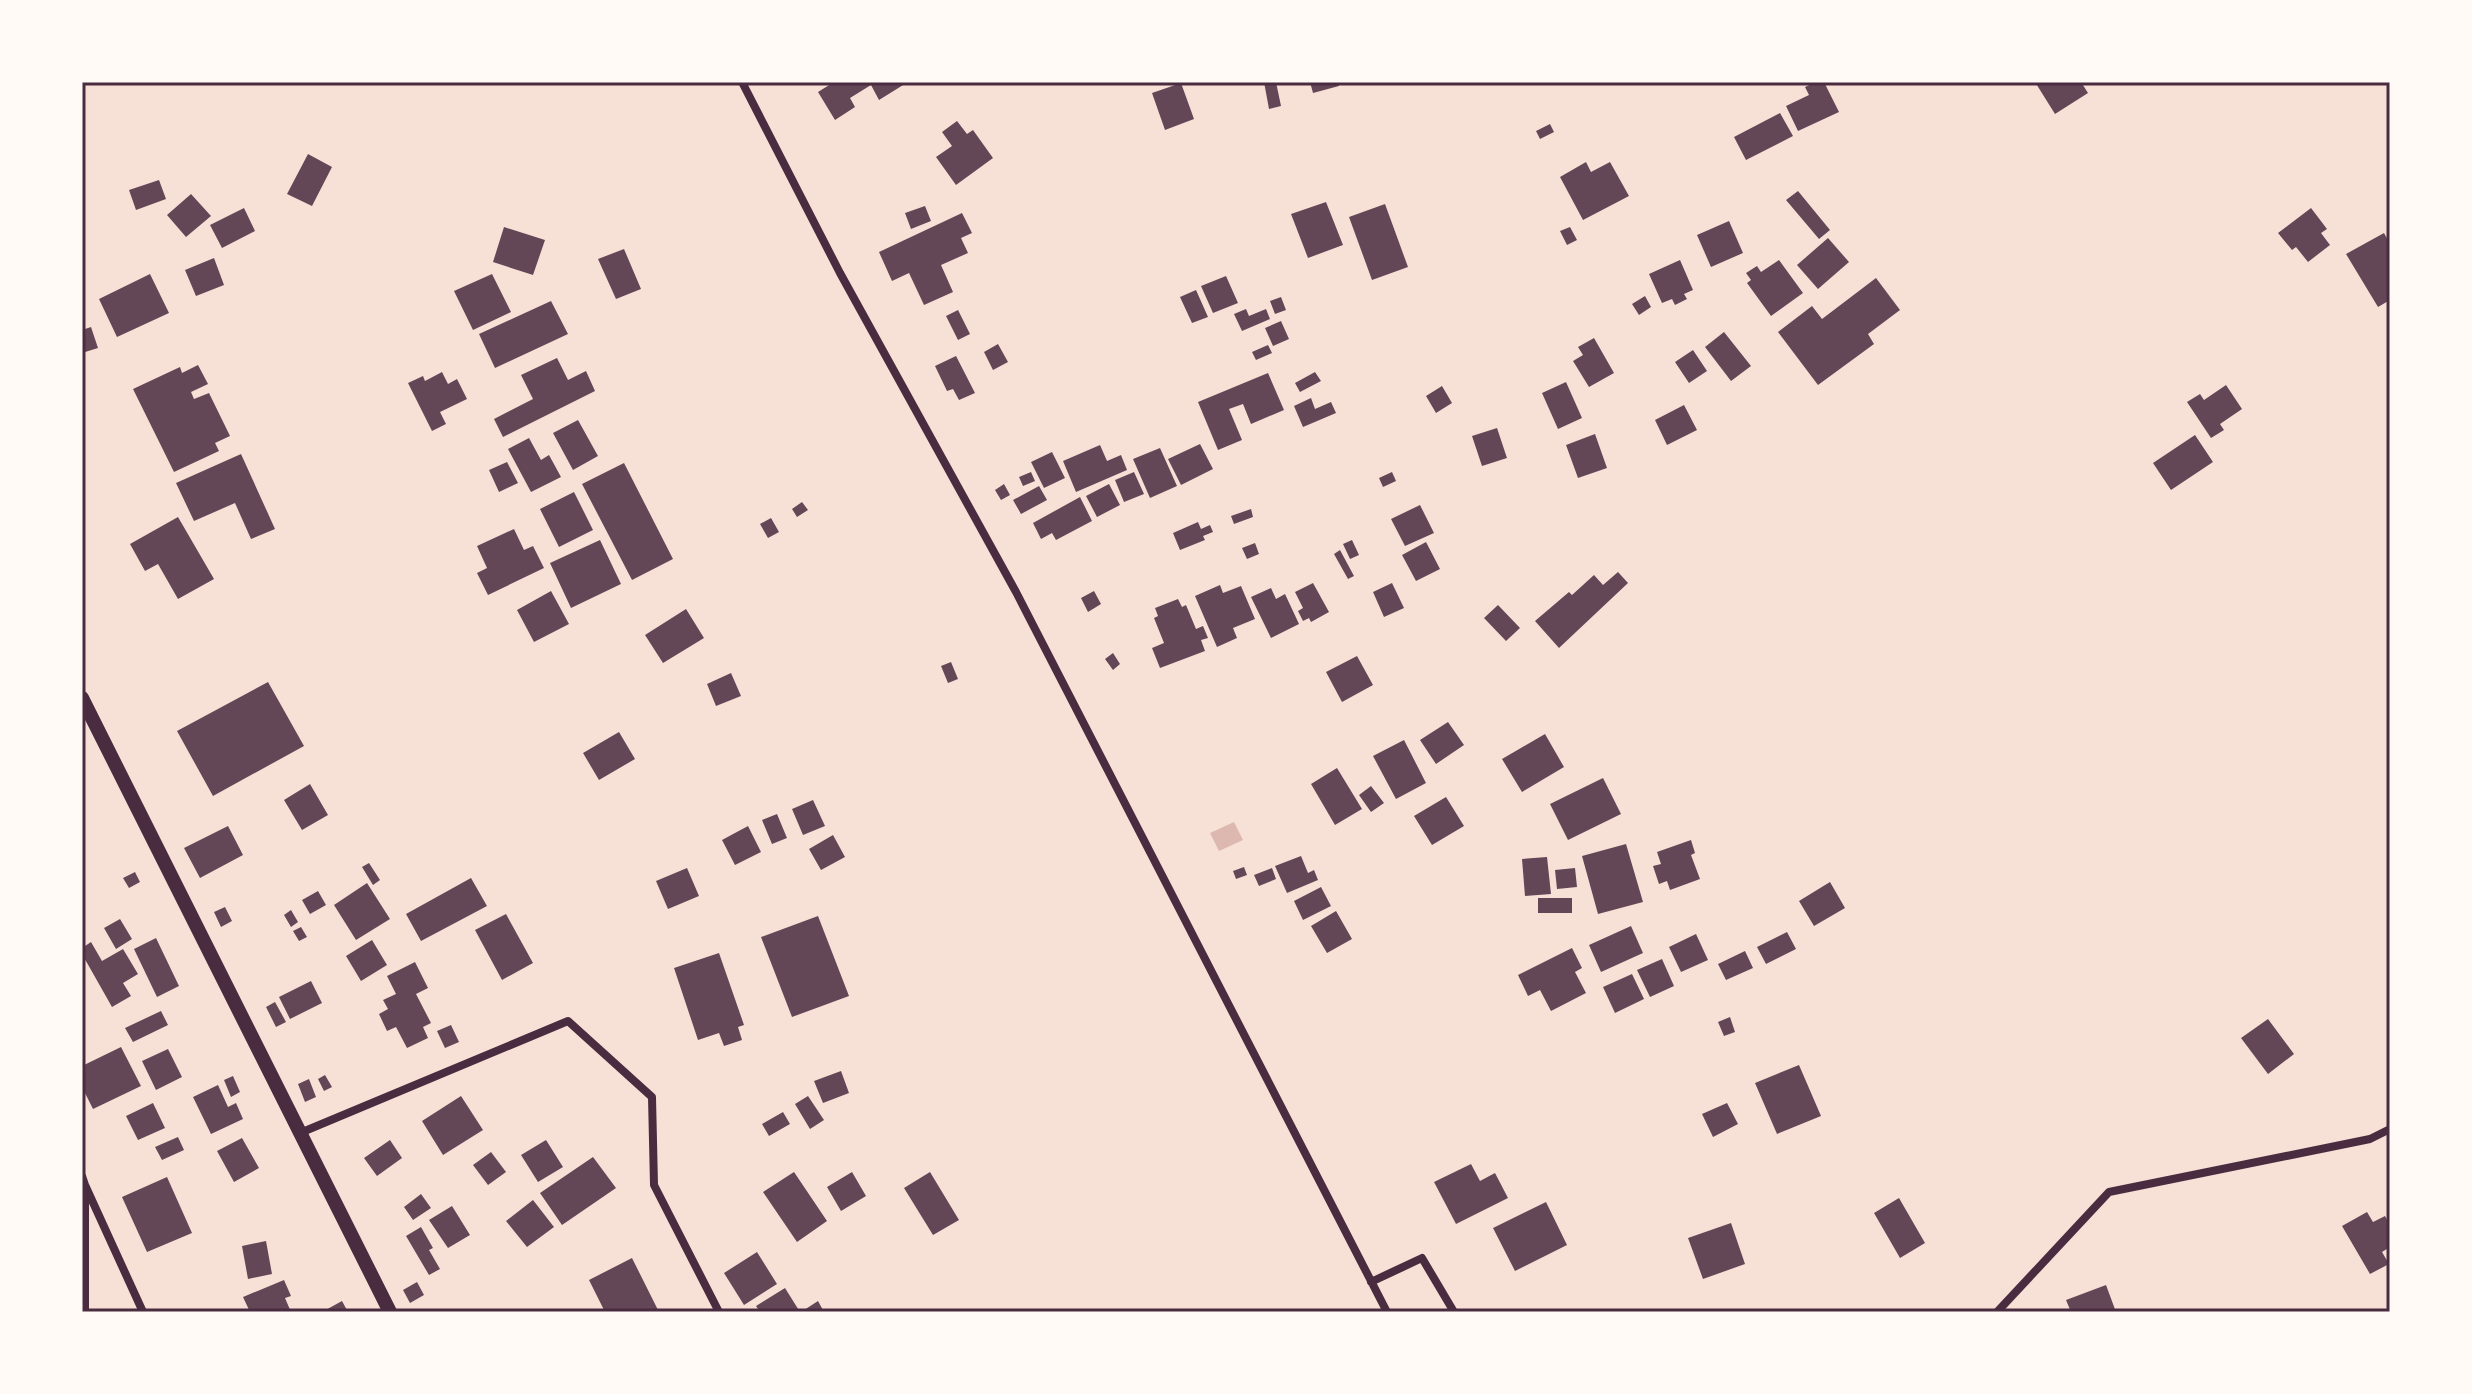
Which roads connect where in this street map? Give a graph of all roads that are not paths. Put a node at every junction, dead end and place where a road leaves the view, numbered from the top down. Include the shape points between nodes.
1 (742, 82) edge
2 (82, 698) edge
3 (2390, 1129) edge
4 (300, 1133) junction
5 (84, 1180) edge
6 (1371, 1282) junction
7 (85, 1312) edge
8 (143, 1312) edge
9 (390, 1312) edge
10 (719, 1312) edge
11 (1387, 1312) edge
12 (1454, 1312) edge
13 (1997, 1312) edge

1 - 6 street via 840,273 1016,592
2 - 4 street
3 - 13 street via 2370,1139 2109,1192
4 - 9 street
4 - 10 street via 568,1021 652,1097 654,1185
5 - 7 street
5 - 8 street
6 - 11 street
6 - 12 street via 1422,1258

